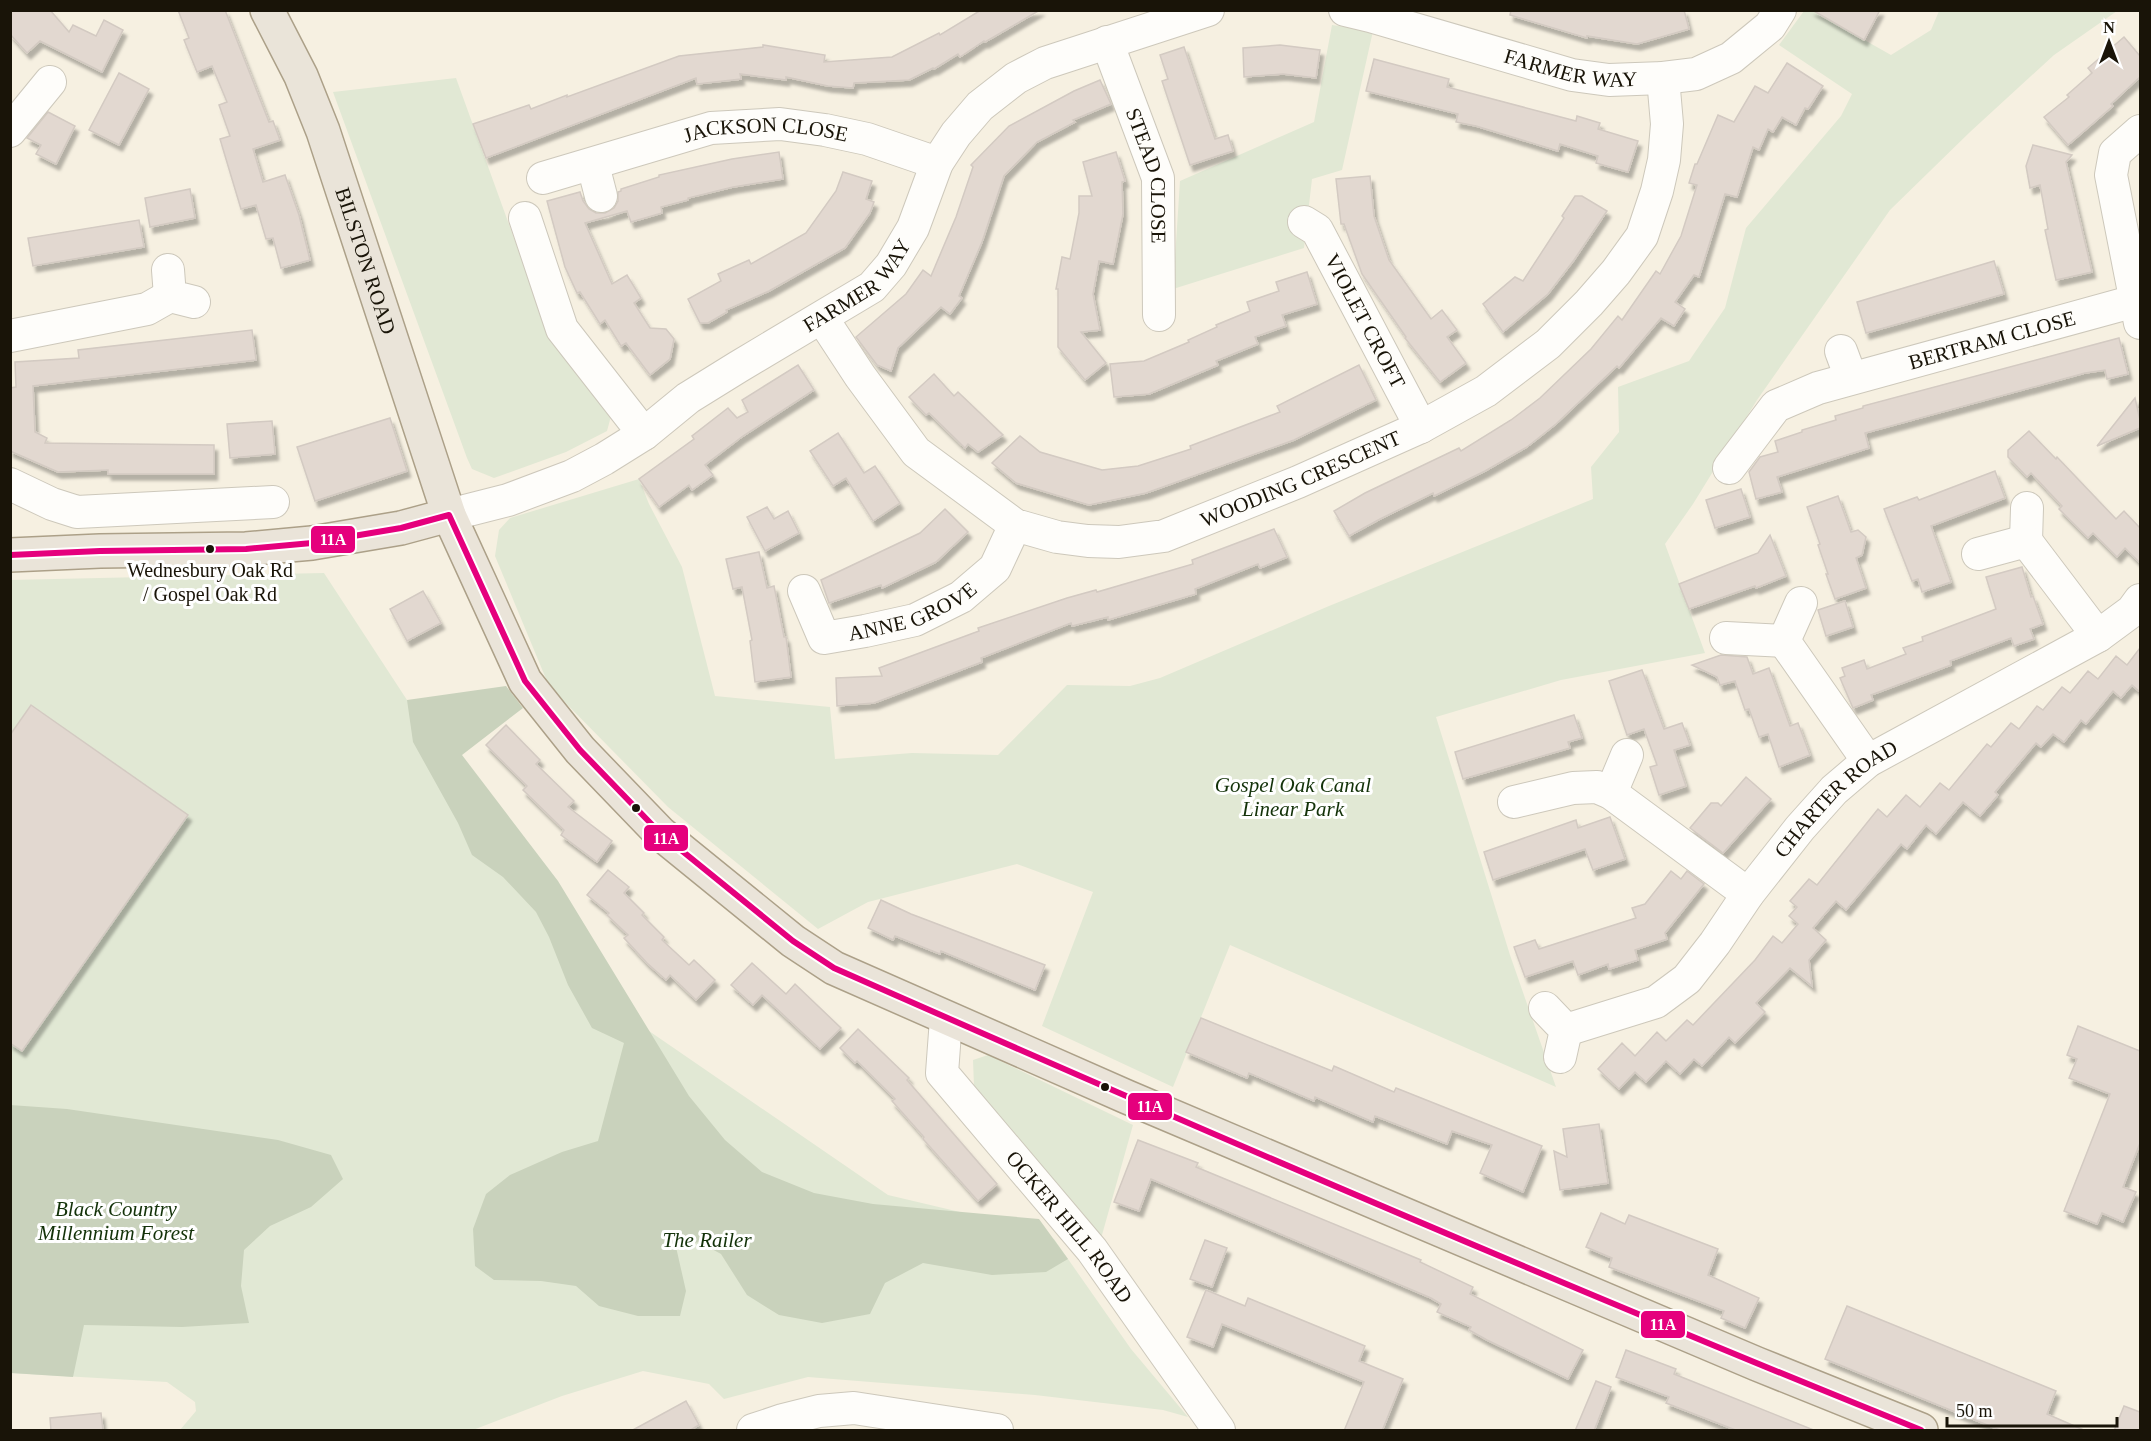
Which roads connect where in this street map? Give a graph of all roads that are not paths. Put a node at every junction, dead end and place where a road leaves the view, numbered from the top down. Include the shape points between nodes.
1 (267, 10) edge
2 (1208, 10) edge
3 (1345, 10) edge
4 (1780, 10) edge
5 (1107, 42) junction
6 (1663, 78) junction
7 (50, 82) dead end
8 (10, 131) edge
9 (2140, 131) edge
10 (937, 163) junction
11 (593, 165) junction
12 (543, 178) dead end
13 (601, 196) dead end
14 (525, 218) dead end
15 (1304, 222) dead end
16 (178, 289) dead end
17 (2138, 312) edge
18 (1159, 315) dead end
19 (822, 318) junction
20 (10, 336) edge
21 (1421, 427) junction
22 (644, 434) junction
23 (1729, 468) dead end
24 (10, 484) edge
25 (273, 502) dead end
26 (2027, 508) dead end
27 (449, 515) junction
28 (1015, 525) junction
29 (2026, 541) junction
30 (1977, 554) dead end
31 (10, 555) edge
32 (804, 591) dead end
33 (2140, 600) edge
34 (1801, 603) dead end
35 (2098, 636) junction
36 (1726, 638) dead end
37 (1785, 641) junction
38 (1627, 755) dead end
39 (1868, 761) junction
40 (1611, 793) junction
41 (1514, 802) dead end
42 (1748, 894) junction
43 (1545, 1008) dead end
44 (946, 1019) junction
45 (753, 1431) edge
46 (997, 1431) edge
47 (1219, 1431) edge
48 (1921, 1431) edge

1 - 27 main road, BILSTON ROAD via 301,76 323,132
2 - 5 street, FARMER WAY
3 - 6 street, FARMER WAY via 1572,75 1609,80
4 - 6 street, FARMER WAY via 1770,26 1731,58 1696,74
5 - 10 street, FARMER WAY via 1045,63 1016,78 980,106
5 - 18 street, STEAD CLOSE via 1158,178
6 - 21 street, WOODING CRESCENT via 1667,124 1664,160 1642,236 1610,280 1548,344 1486,391
7 - 8 street
9 - 17 street via 2115,153 2111,175
10 - 11 street, JACKSON CLOSE via 867,139 780,124 711,129
10 - 19 street, FARMER WAY via 913,228 891,265 872,287
11 - 12 street, JACKSON CLOSE
11 - 13 street
14 - 22 street via 562,329
15 - 21 street, VIOLET CROFT via 1317,230
16 - 20 street via 147,309
17 - 23 street, BERTRAM CLOSE via 1846,364 1818,388 1776,406
19 - 22 street, FARMER WAY via 688,398
19 - 28 street, WOODING CRESCENT via 916,452
21 - 28 street, WOODING CRESCENT via 1164,536 1119,542 1088,541
22 - 27 street, FARMER WAY via 572,476 508,500
24 - 25 street via 77,512
26 - 29 street
27 - 31 main road via 312,543 246,549
27 - 44 main road, BILSTON ROAD via 525,681 580,750 660,833 801,947 834,968
28 - 32 street, ANNE GROVE via 995,568 962,597 915,620 824,638
29 - 30 street
29 - 35 street
33 - 35 street, CHARTER ROAD via 2132,611
34 - 37 street
35 - 39 street, CHARTER ROAD
36 - 37 street
37 - 39 street
38 - 40 street
39 - 42 street, CHARTER ROAD via 1834,790
40 - 41 street via 1598,787 1573,788
40 - 42 street
42 - 43 street, CHARTER ROAD via 1687,980 1656,1002 1563,1044
44 - 47 street, OCKER HILL ROAD via 942,1073 1092,1250
44 - 48 main road, BILSTON ROAD
45 - 46 street via 819,1411 854,1408

